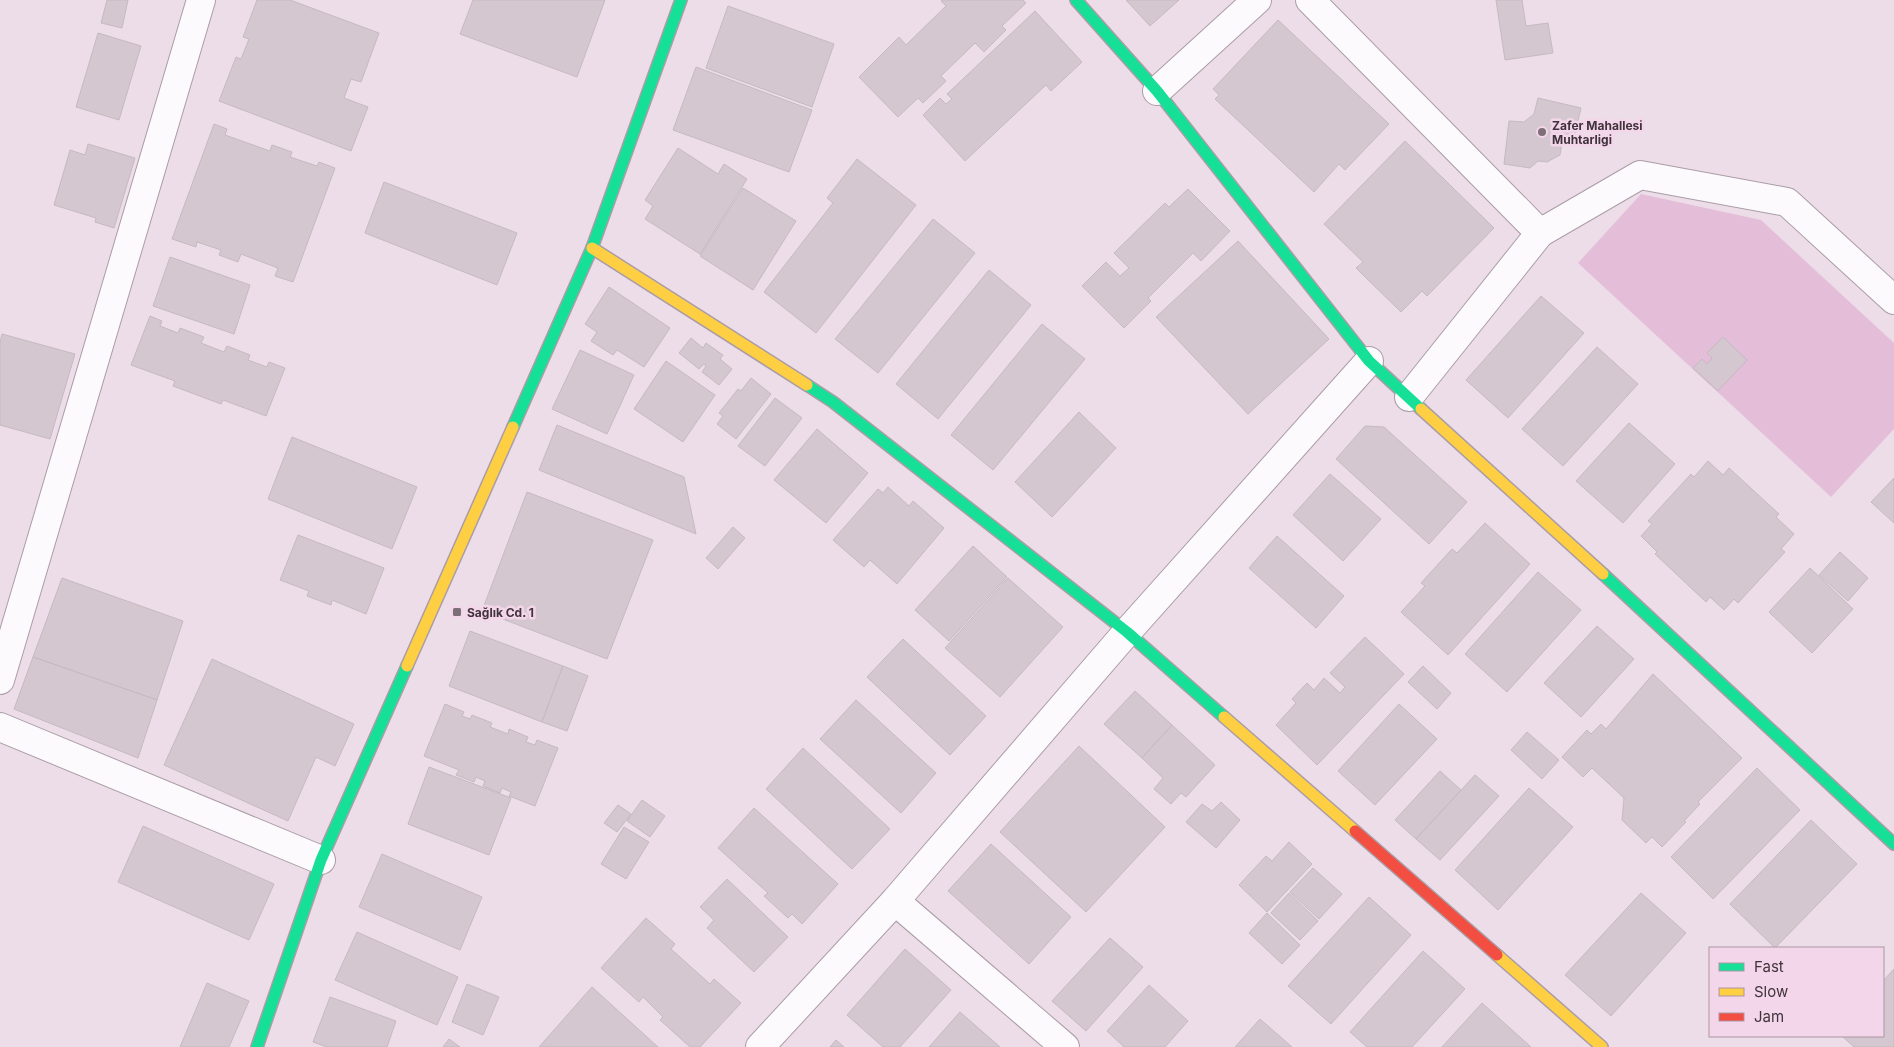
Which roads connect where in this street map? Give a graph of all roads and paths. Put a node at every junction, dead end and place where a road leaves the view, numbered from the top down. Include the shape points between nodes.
1 (201, 0) edge
2 (681, 0) edge
3 (1076, 0) edge
4 (1257, 0) edge
5 (1310, 0) edge
6 (1157, 91) junction
7 (1540, 234) junction
8 (592, 248) junction
9 (1894, 300) edge
10 (1369, 361) junction
11 (1408, 397) junction
12 (1127, 632) junction
13 (0, 680) edge
14 (0, 727) edge
15 (1892, 839) edge
16 (321, 860) junction
17 (894, 901) junction
18 (256, 1047) edge
19 (760, 1047) edge
20 (1065, 1047) edge
21 (1602, 1047) edge

1 - 13 street
2 - 8 street
3 - 6 street
4 - 6 street
5 - 7 street
6 - 10 street
7 - 9 street via 1640,175 1787,202
7 - 11 street
8 - 12 street via 833,402
8 - 16 street
10 - 11 street
10 - 12 street
11 - 15 street
12 - 17 street
12 - 21 street
14 - 16 street
16 - 18 street
17 - 19 street
17 - 20 street

